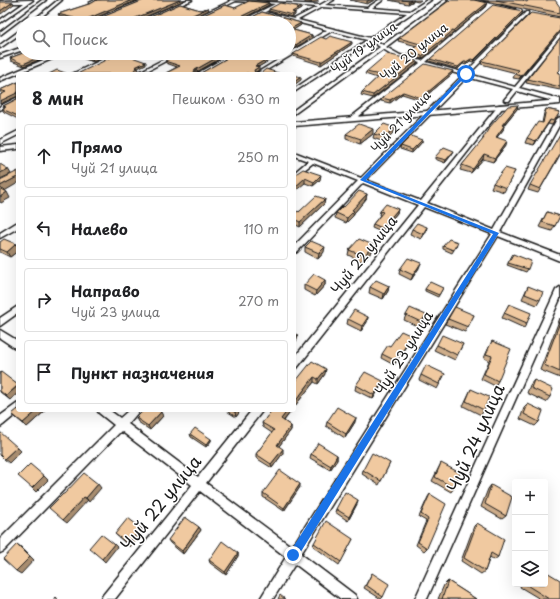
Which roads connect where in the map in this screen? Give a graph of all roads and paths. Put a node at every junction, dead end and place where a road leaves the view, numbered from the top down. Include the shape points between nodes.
1 (44, 0) edge
2 (60, 0) edge
3 (98, 0) edge
4 (145, 0) edge
5 (190, 0) edge
6 (231, 0) edge
7 (236, 0) edge
8 (286, 0) edge
9 (332, 0) edge
10 (381, 0) edge
11 (429, 0) edge
12 (446, 0) edge
13 (469, 0) edge
14 (29, 1) edge
15 (475, 1) edge
16 (0, 2) edge
17 (91, 3) edge
18 (280, 3) junction
19 (491, 5) junction
20 (321, 6) junction
21 (368, 9) junction
22 (261, 12) junction
23 (411, 12) junction
24 (526, 12) junction
25 (533, 14) edge
26 (23, 16) edge
27 (41, 16) edge
28 (104, 16) edge
29 (152, 16) edge
30 (201, 16) edge
31 (253, 16) edge
32 (278, 16) edge
33 (296, 19) edge
34 (296, 20) edge
35 (0, 22) edge
36 (16, 22) edge
37 (332, 29) junction
38 (0, 34) edge
39 (560, 34) edge
40 (16, 35) edge
41 (372, 40) junction
42 (383, 46) junction
43 (0, 47) edge
44 (16, 51) edge
45 (296, 51) edge
46 (0, 57) edge
47 (47, 60) edge
48 (105, 60) edge
49 (165, 60) edge
50 (223, 60) edge
51 (281, 60) edge
52 (423, 63) junction
53 (19, 72) edge
54 (78, 72) edge
55 (141, 72) edge
56 (202, 72) edge
57 (261, 72) edge
58 (16, 73) edge
59 (466, 74) junction
60 (0, 80) edge
61 (517, 88) junction
62 (296, 90) edge
63 (16, 100) edge
64 (560, 101) edge
65 (504, 103) junction
66 (0, 108) edge
67 (296, 111) edge
68 (429, 112) junction
69 (352, 119) junction
70 (560, 119) edge
71 (296, 124) edge
72 (16, 134) edge
73 (0, 142) edge
74 (16, 147) edge
75 (0, 149) edge
76 (296, 155) edge
77 (312, 161) junction
78 (296, 174) edge
79 (362, 180) junction
80 (424, 205) junction
81 (16, 226) edge
82 (496, 233) junction
83 (0, 236) edge
84 (296, 248) edge
85 (560, 258) edge
86 (560, 290) edge
87 (16, 311) edge
88 (0, 323) edge
89 (0, 333) edge
90 (16, 345) edge
91 (296, 363) edge
92 (16, 409) edge
93 (105, 412) edge
94 (134, 412) edge
95 (256, 412) edge
96 (0, 422) edge
97 (121, 424) junction
98 (199, 483) junction
99 (0, 547) edge
100 (293, 555) junction
101 (107, 599) edge
102 (266, 599) edge
103 (351, 599) edge
104 (421, 599) edge

1 - 26 street
2 - 27 street
3 - 17 street
4 - 28 street
5 - 29 street
6 - 7 street
7 - 18 street
7 - 30 street
8 - 18 street
9 - 20 street
10 - 21 street
11 - 23 street
12 - 42 street, Чуй 19 улица
13 - 15 street
14 - 16 street
14 - 35 street
15 - 19 street
18 - 20 street
18 - 22 street
19 - 24 street
19 - 52 street, Чуй 20 улица
20 - 21 street
20 - 33 street
21 - 23 street
22 - 31 street
22 - 32 street
23 - 41 street
24 - 25 street
24 - 59 street, Чуй 21 улица
34 - 37 street
36 - 38 street
37 - 41 street
37 - 45 street
39 - 61 street, Чуй 22 улица
40 - 43 street
41 - 42 street
41 - 62 street
42 - 52 street via 398,56
42 - 67 street, Чуй 19 улица
44 - 46 street
47 - 53 street
48 - 54 street
49 - 55 street
50 - 56 street
51 - 57 street
52 - 59 street
52 - 69 street, Чуй 20 улица
58 - 60 street
59 - 61 street
59 - 68 street, Чуй 21 улица
61 - 64 street
61 - 65 street, Чуй 22 улица
63 - 66 street
64 - 65 street
65 - 68 street
65 - 80 street, Чуй 22 улица
68 - 69 street
68 - 79 street, Чуй 21 улица
69 - 71 street
70 - 82 street, Чуй 23 улица
72 - 73 street
74 - 75 street
76 - 77 street
77 - 78 street
77 - 79 street
79 - 80 street
79 - 84 street, Чуй 21 улица
80 - 82 street
80 - 91 street, Чуй 22 улица
81 - 83 street
82 - 85 street
82 - 100 street, Чуй 23 улица
86 - 104 street, Чуй 24 улица
87 - 88 street
89 - 90 street
92 - 96 street
93 - 97 street
94 - 97 street
95 - 98 street, Чуй 22 улица
97 - 98 street
97 - 99 street
98 - 100 street
98 - 101 street, Чуй 22 улица
100 - 102 street, Чуй 23 улица
100 - 103 street

